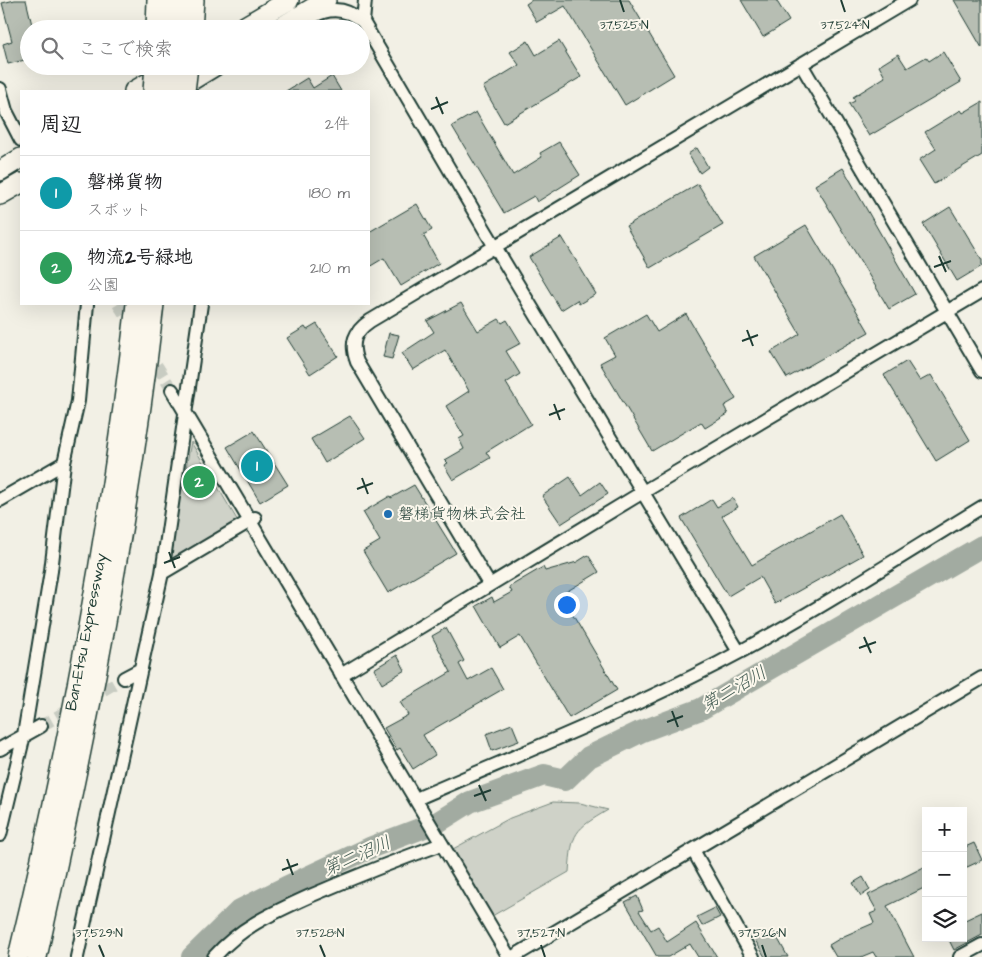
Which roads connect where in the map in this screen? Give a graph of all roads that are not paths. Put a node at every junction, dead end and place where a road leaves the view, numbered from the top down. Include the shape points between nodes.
1 (157, 0) edge
2 (176, 0) edge
3 (194, 0) edge
4 (289, 0) edge
5 (326, 0) edge
6 (365, 0) edge
7 (909, 0) edge
8 (156, 20) edge
9 (175, 20) edge
10 (193, 20) edge
11 (255, 20) edge
12 (293, 20) edge
13 (307, 20) edge
14 (361, 20) edge
15 (364, 20) edge
16 (370, 32) edge
17 (801, 64) junction
18 (154, 75) edge
19 (160, 75) edge
20 (174, 75) edge
21 (187, 75) edge
22 (200, 75) edge
23 (0, 88) edge
24 (136, 90) edge
25 (153, 90) edge
26 (173, 90) edge
27 (175, 90) edge
28 (185, 90) edge
29 (20, 138) edge
30 (20, 159) edge
31 (0, 170) edge
32 (20, 184) edge
33 (0, 195) edge
34 (495, 246) junction
35 (982, 291) edge
36 (87, 305) edge
37 (136, 305) edge
38 (154, 305) edge
39 (202, 305) edge
40 (946, 313) junction
41 (982, 371) edge
42 (172, 390) tunnel mouth
43 (186, 413) junction
44 (64, 464) junction
45 (643, 492) junction
46 (0, 500) edge
47 (982, 507) edge
48 (252, 520) junction
49 (162, 573) junction
50 (489, 584) junction
51 (740, 652) junction
52 (141, 669) junction
53 (341, 675) junction
54 (124, 678) tunnel mouth
55 (982, 678) edge
56 (41, 726) tunnel mouth
57 (24, 735) junction
58 (0, 749) edge
59 (416, 800) junction
60 (0, 835) edge
61 (440, 840) junction
62 (693, 850) junction
63 (982, 945) edge
64 (18, 957) edge
65 (37, 957) edge
66 (77, 957) edge
67 (214, 957) edge
68 (509, 957) edge
69 (513, 957) edge
70 (753, 957) edge
71 (960, 957) edge

1 - 8 highway
2 - 9 highway
3 - 10 highway
4 - 11 highway
5 - 12 highway
6 - 15 street
7 - 17 street
13 - 14 street via 331,9
16 - 34 street
17 - 34 street
17 - 40 street
18 - 25 highway, bridge
19 - 24 highway
20 - 26 highway, bridge
21 - 28 highway, bridge
22 - 27 highway
23 - 29 street via 6,111
30 - 31 highway
32 - 33 highway
34 - 45 street
34 - 50 street via 370,321 355,334 353,345 357,362
35 - 40 street
36 - 44 street via 78,401
37 - 64 highway, Ban-Etsu Expressway via 96,580
38 - 65 highway, Ban-Etsu Expressway via 145,385 104,643
39 - 43 street
40 - 41 street
40 - 45 street
42 - 43 street
43 - 48 street
43 - 49 street
44 - 46 street
44 - 57 street via 51,571
45 - 50 street
45 - 51 street
47 - 51 street
48 - 49 street
48 - 53 street
49 - 52 street
50 - 53 street
51 - 59 street via 647,699
52 - 54 street
52 - 66 street
53 - 59 street
55 - 62 street
56 - 57 street
57 - 58 street
57 - 60 street
59 - 61 street
61 - 67 street via 265,917 230,939
61 - 68 street
62 - 69 street
62 - 70 street
63 - 71 street

